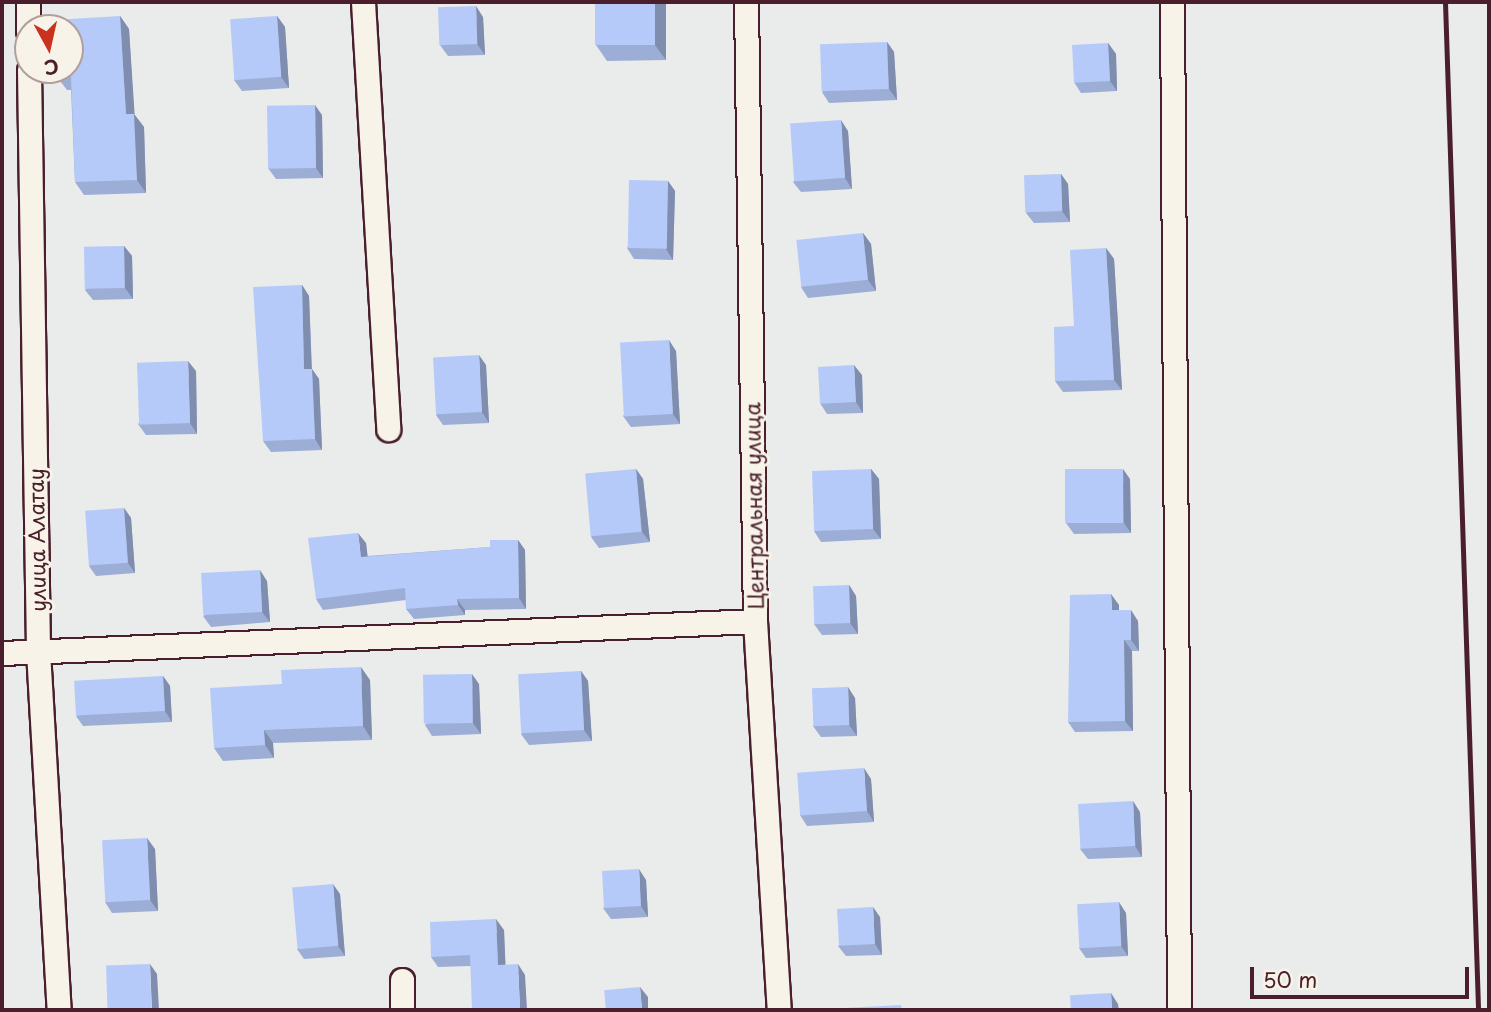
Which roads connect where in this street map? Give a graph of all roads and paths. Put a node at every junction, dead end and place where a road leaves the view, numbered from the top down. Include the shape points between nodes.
1 (363, 2) edge
2 (746, 2) edge
3 (1172, 2) edge
4 (29, 84) edge
5 (388, 429) dead end
6 (755, 621) junction
7 (38, 652) junction
8 (2, 653) edge
9 (402, 980) dead end
10 (60, 1010) edge
11 (402, 1010) edge
12 (779, 1010) edge
13 (1179, 1010) edge

1 - 5 street
2 - 6 street, Центральная улица
3 - 13 street
4 - 7 street, улица Алатау
6 - 7 street
6 - 12 street, Центральная улица
7 - 8 street
7 - 10 street, улица Алатау
9 - 11 street

